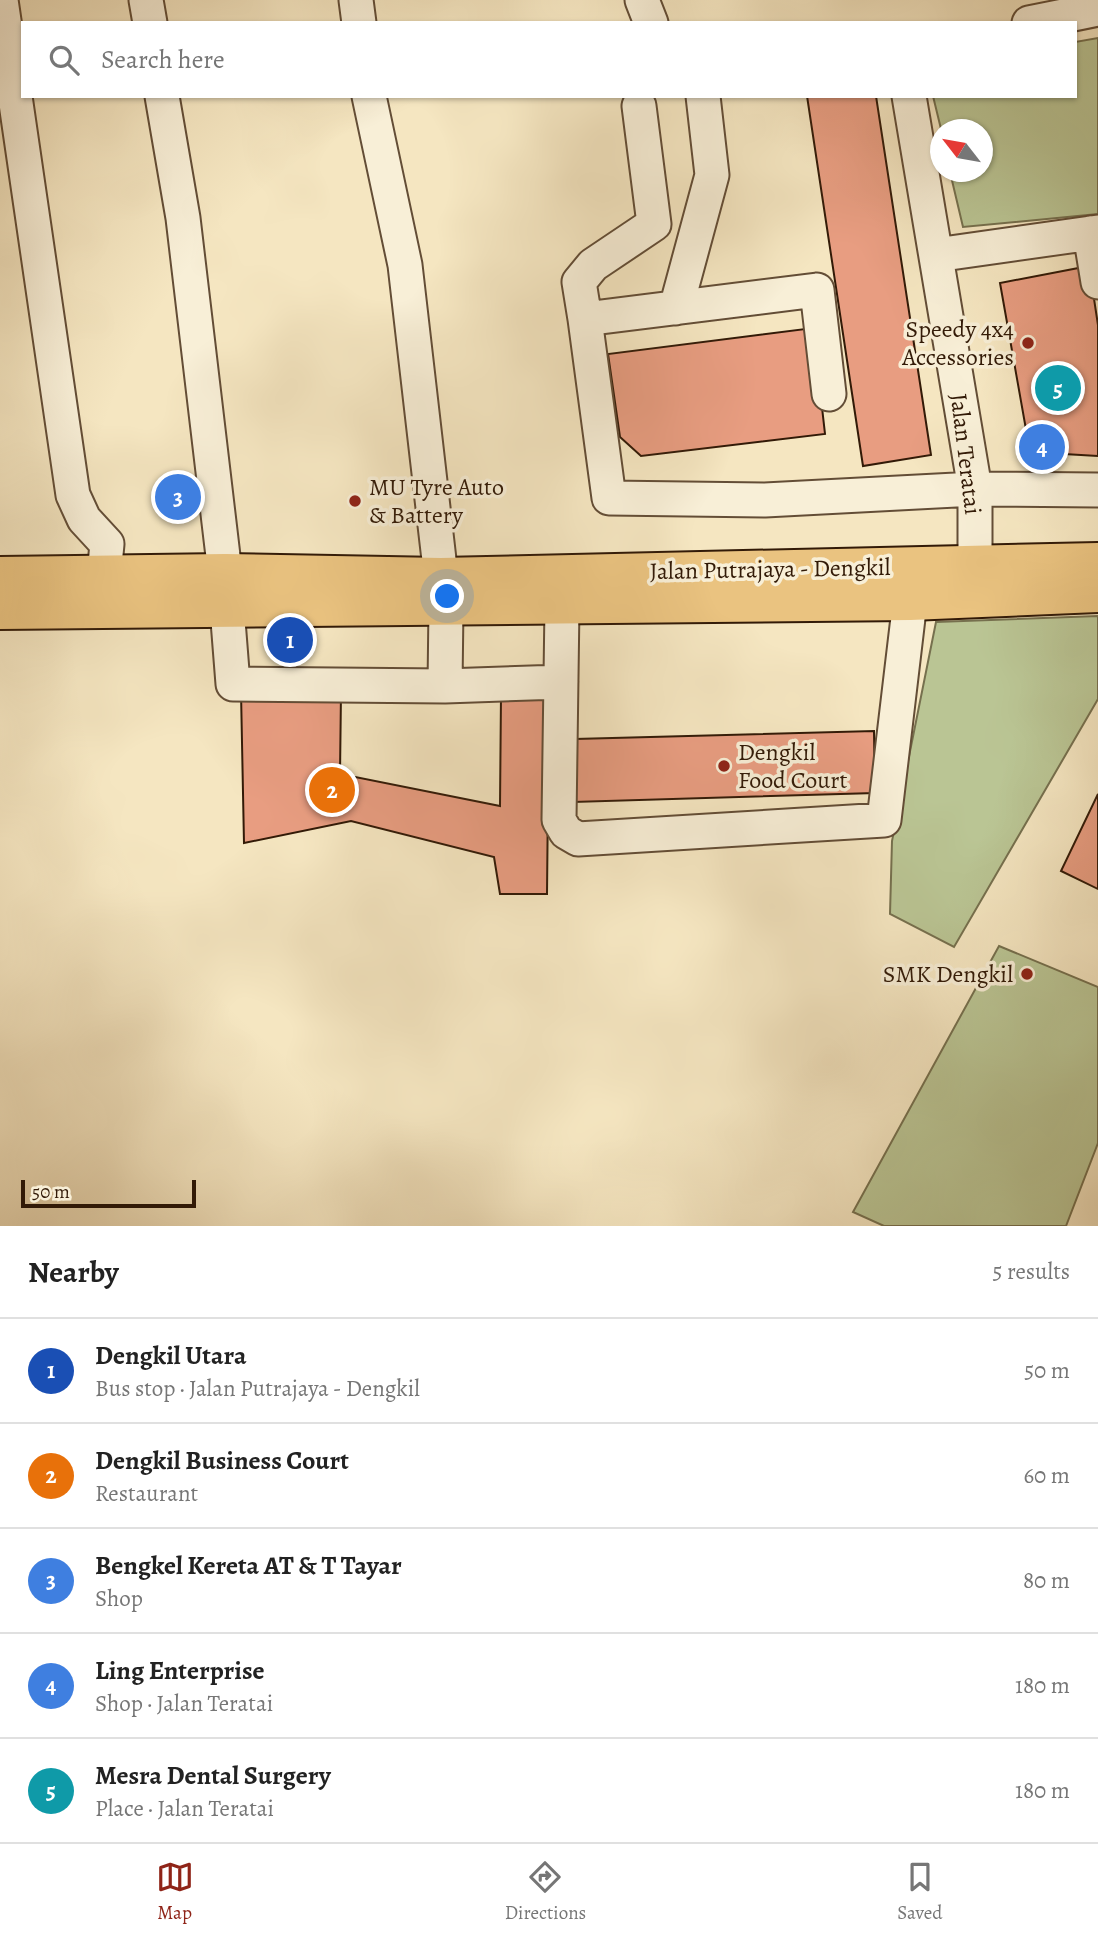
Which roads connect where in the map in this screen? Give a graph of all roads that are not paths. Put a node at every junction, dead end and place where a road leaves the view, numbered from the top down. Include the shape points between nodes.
1 (1, 0) edge
2 (146, 0) edge
3 (356, 0) edge
4 (642, 0) edge
5 (1098, 9) edge
6 (1044, 14) edge
7 (150, 21) edge
8 (359, 21) edge
9 (650, 21) edge
10 (162, 98) edge
11 (369, 98) edge
12 (703, 98) edge
13 (909, 98) edge
14 (639, 106) dead end
15 (1094, 232) edge
16 (936, 256) junction
17 (1098, 282) edge
18 (676, 308) junction
19 (585, 319) junction
20 (829, 394) dead end
21 (975, 489) junction
22 (1098, 490) edge
23 (1098, 562) edge
24 (975, 565) junction
25 (104, 575) junction
26 (0, 576) edge
27 (226, 591) junction
28 (444, 592) junction
29 (1098, 593) edge
30 (910, 601) junction
31 (562, 606) junction
32 (0, 610) edge
33 (561, 682) junction
34 (445, 686) junction

1 - 25 street via 73,495 82,516 107,544
2 - 7 street
3 - 8 street
4 - 9 street
5 - 6 street
10 - 27 street via 183,218
11 - 28 street via 405,265
12 - 18 street via 712,174
13 - 16 street, Jalan Teratai
14 - 19 street via 654,223 593,265 579,282
15 - 16 street
15 - 17 street
16 - 21 street, Jalan Teratai
18 - 19 street
18 - 20 street via 817,290
19 - 21 street via 609,498 765,500
21 - 22 street
21 - 24 street, Jalan Teratai
23 - 24 main road, Jalan Putrajaya - Dengkil
24 - 28 main road, Jalan Putrajaya - Dengkil
25 - 26 main road
25 - 27 main road
27 - 28 main road
27 - 32 main road
27 - 34 street via 233,684
28 - 31 main road, Jalan Putrajaya - Dengkil
28 - 34 street
29 - 30 main road, Jalan Putrajaya - Dengkil
30 - 31 main road, Jalan Putrajaya - Dengkil
30 - 33 street via 884,820 578,839 566,832 559,820
31 - 33 street
33 - 34 street

